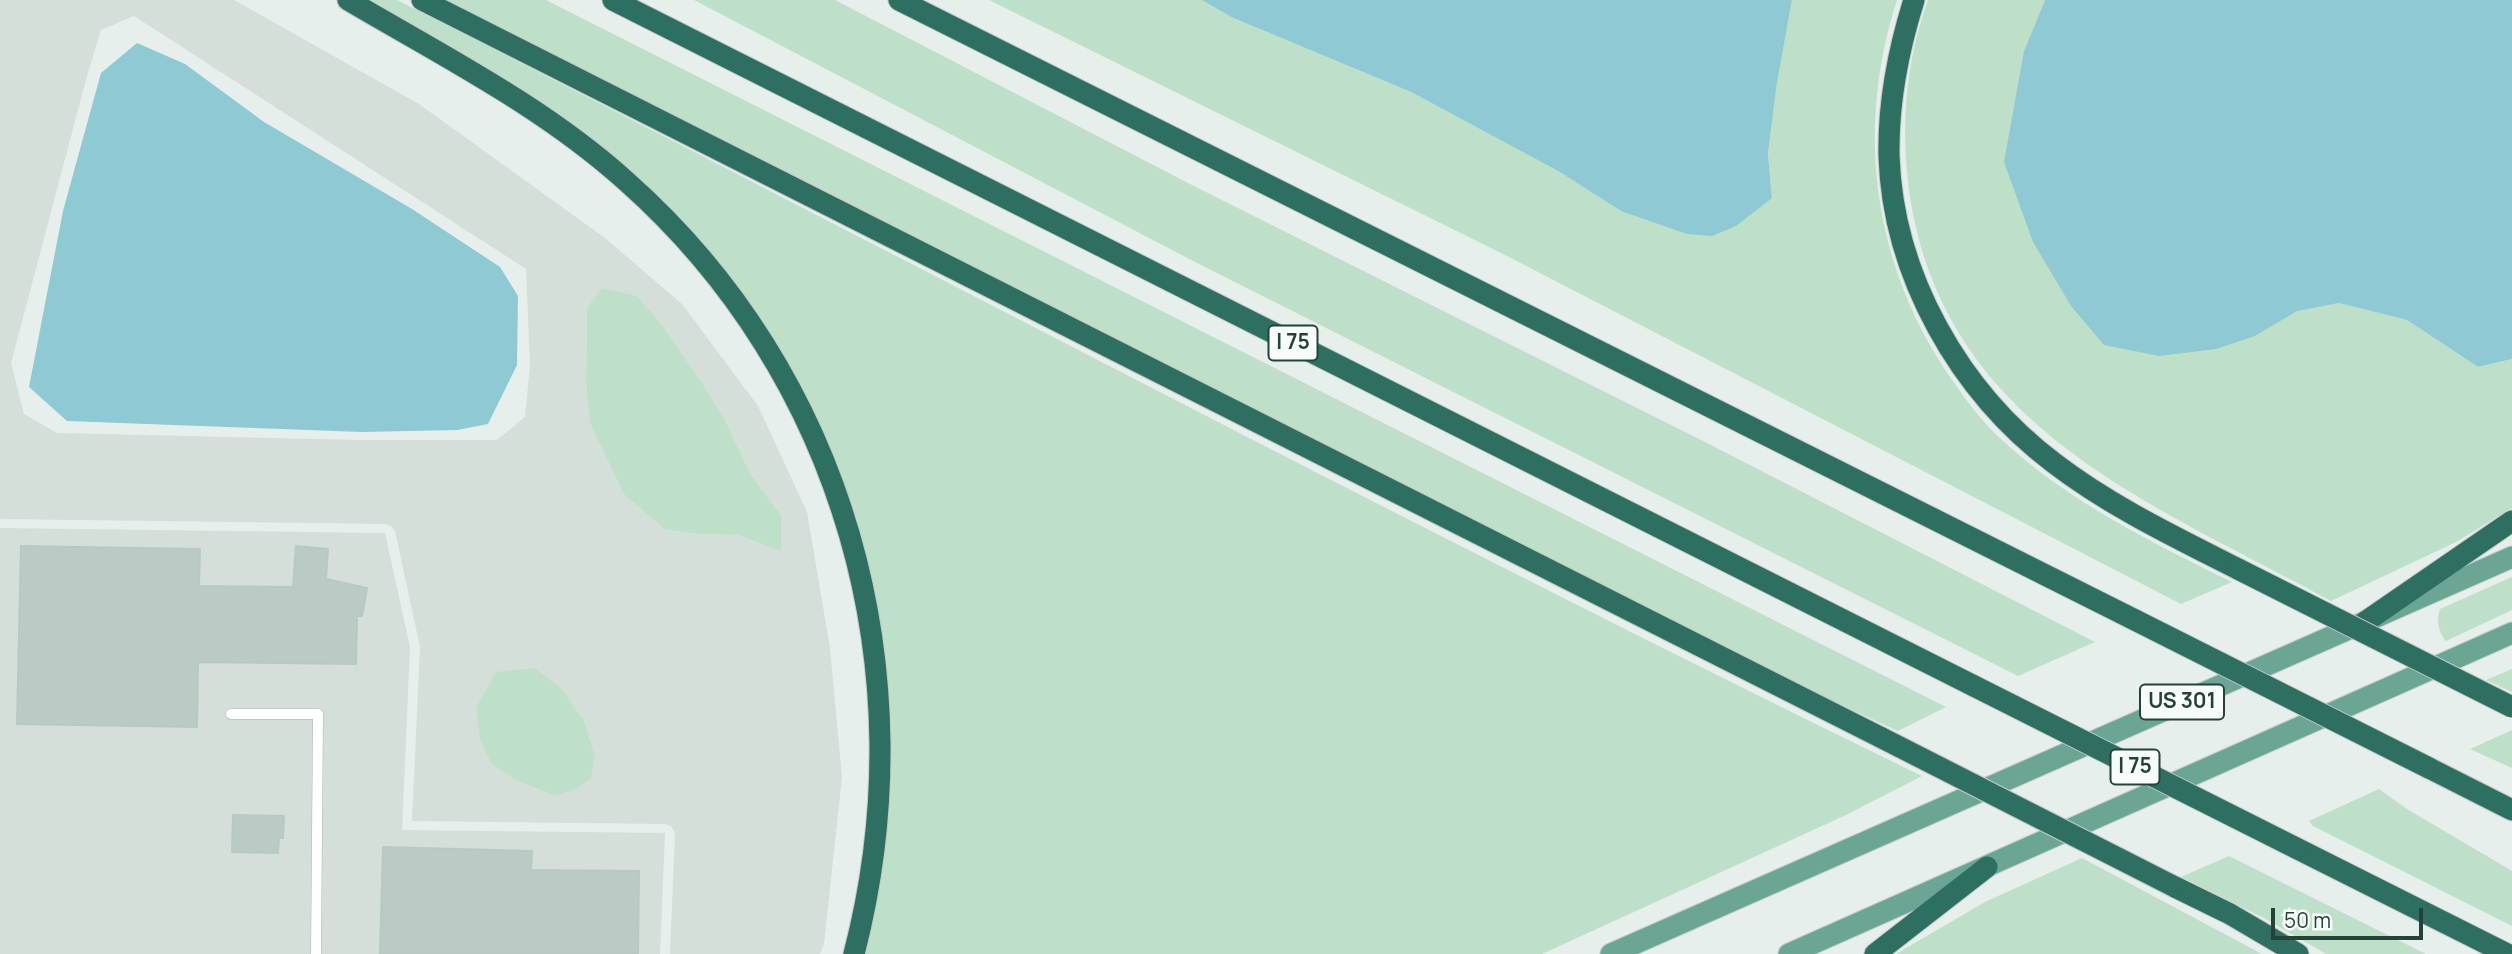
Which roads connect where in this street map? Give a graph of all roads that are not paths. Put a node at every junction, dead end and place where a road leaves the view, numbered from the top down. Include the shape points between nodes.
1 (348, 0) edge
2 (422, 0) edge
3 (613, 0) edge
4 (899, 0) edge
5 (917, 0) edge
6 (1914, 0) edge
7 (958, 30) junction
8 (2512, 521) edge
9 (2512, 557) edge
10 (2365, 622) junction
11 (2512, 633) edge
12 (2512, 707) edge
13 (231, 714) dead end
14 (2512, 810) edge
15 (1987, 867) junction
16 (316, 954) edge
17 (854, 954) edge
18 (1611, 954) edge
19 (1789, 954) edge
20 (1875, 954) edge
21 (2298, 954) edge
22 (2507, 954) edge

1 - 17 highway via 533,110 627,181 713,271 750,321 799,404 853,544 876,658 880,795 871,875
2 - 21 highway, bridge via 2230,914
3 - 22 highway, I 75, bridge
4 - 7 highway
5 - 7 highway
6 - 12 highway, bridge via 1903,34 1891,111 1893,194 1912,272 1951,352 1980,392 2013,429 2054,464 2100,494 2167,533
7 - 14 highway, bridge
8 - 10 highway
9 - 10 main road, US 301
10 - 18 main road, US 301
11 - 15 main road
13 - 16 lane via 318,714
15 - 19 main road
15 - 20 highway

